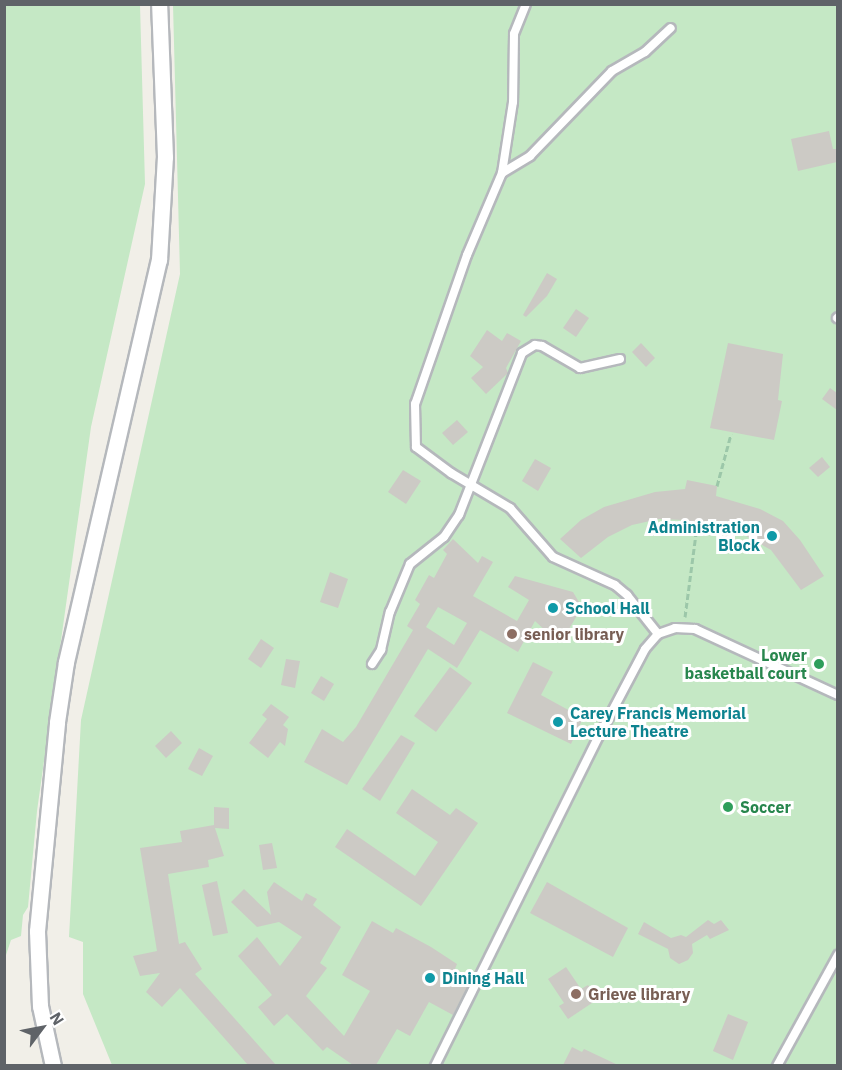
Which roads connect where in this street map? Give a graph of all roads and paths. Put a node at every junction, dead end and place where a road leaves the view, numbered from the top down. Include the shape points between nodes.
1 (159, 4) edge
2 (526, 4) edge
3 (671, 28) dead end
4 (502, 173) junction
5 (620, 360) dead end
6 (731, 434) dead end
7 (472, 486) junction
8 (717, 486) dead end
9 (696, 534) dead end
10 (684, 628) junction
11 (658, 634) junction
12 (372, 664) dead end
13 (837, 695) edge
14 (837, 955) edge
15 (53, 1065) edge
16 (435, 1065) edge
17 (777, 1065) edge

1 - 15 street via 165,157 159,260 66,662 57,722 38,931 40,1006
2 - 4 lane via 514,34 513,102
3 - 4 lane via 645,52 612,71 530,156
4 - 7 lane via 467,255 414,404 416,447
5 - 7 lane via 580,368 542,346 535,345 522,353
6 - 8 path
7 - 11 lane via 519,515 553,557 627,594
7 - 12 lane via 444,537 410,564 390,612 381,650
9 - 10 path
10 - 11 lane
10 - 13 lane via 720,638
11 - 16 lane via 645,649 604,726
14 - 17 lane

